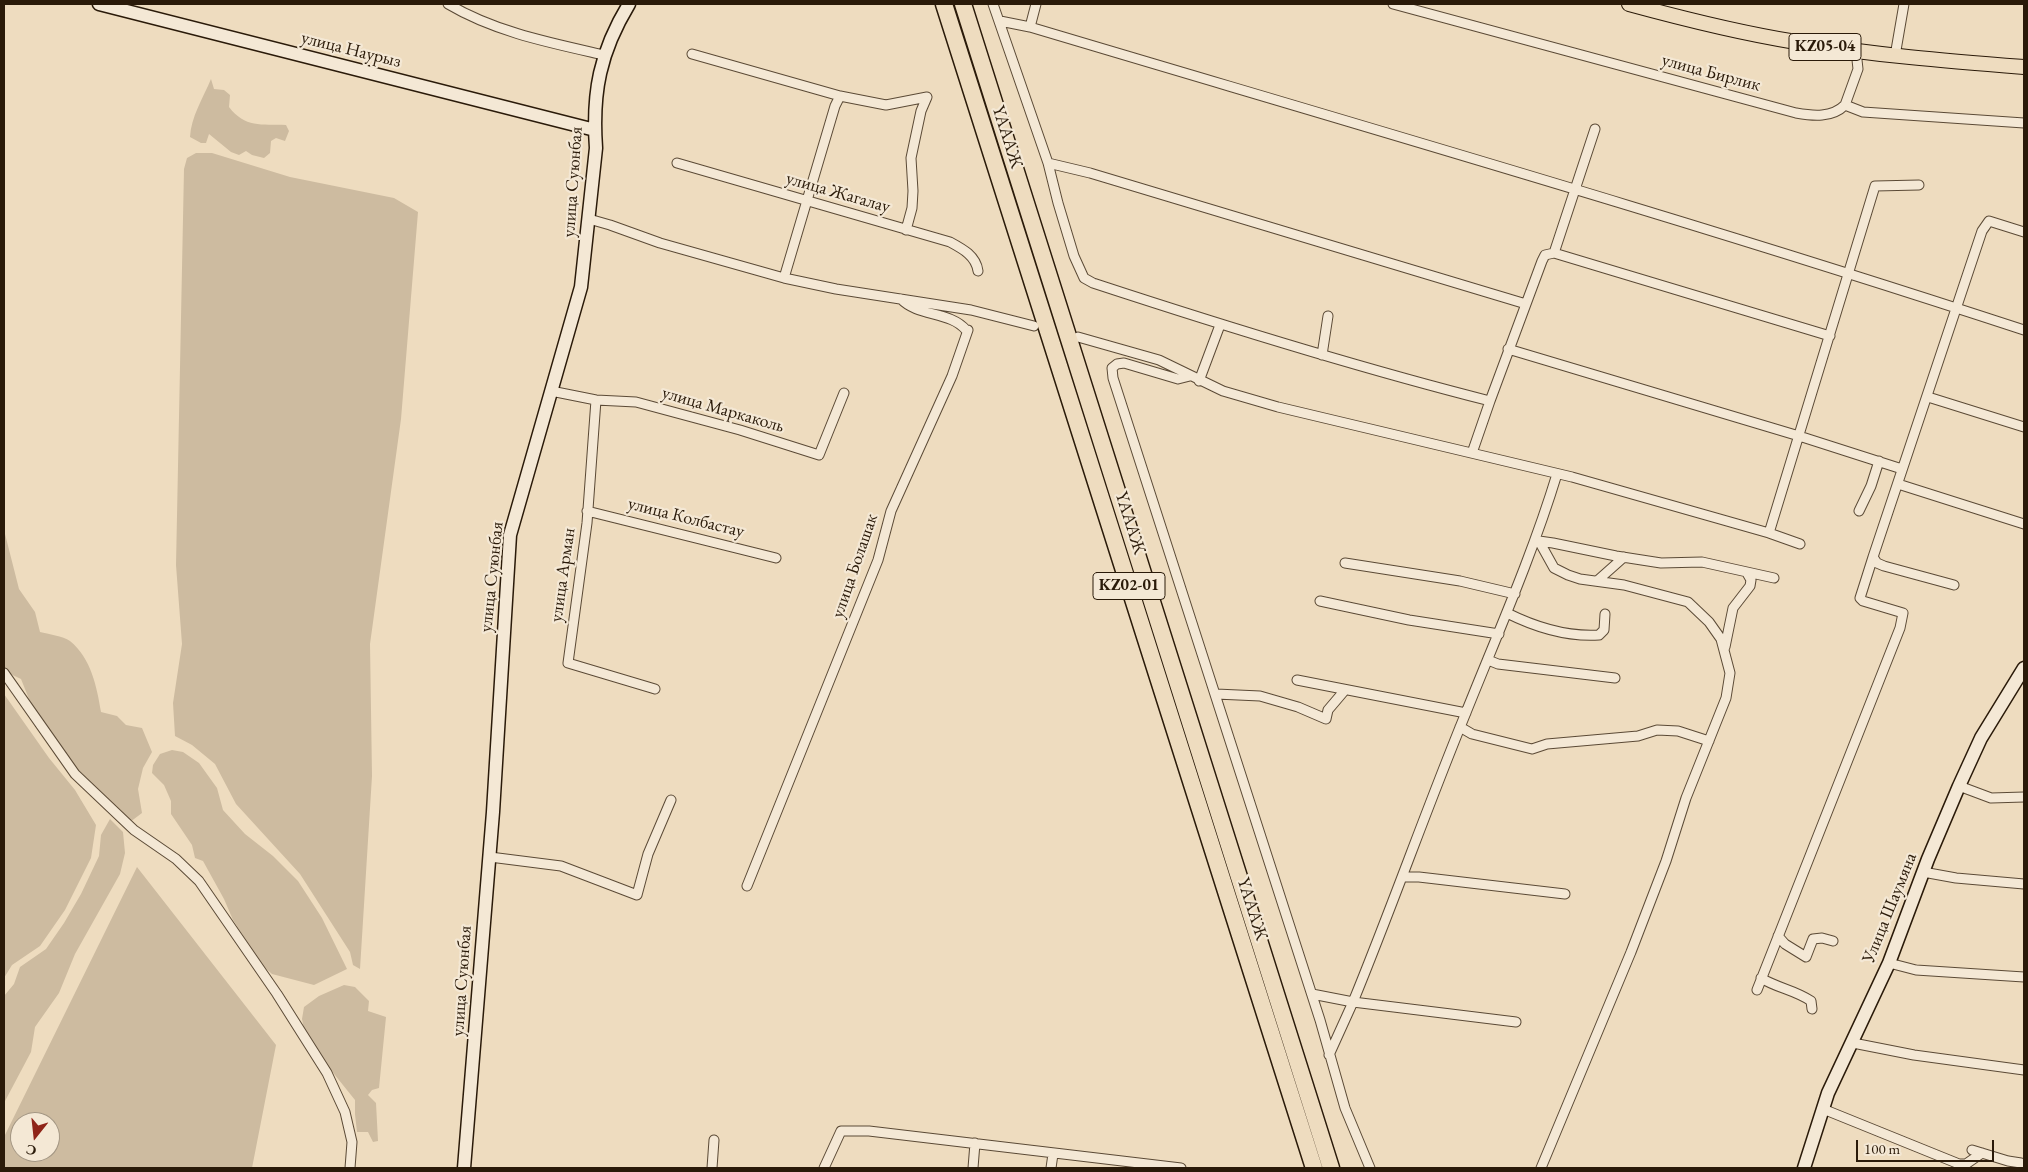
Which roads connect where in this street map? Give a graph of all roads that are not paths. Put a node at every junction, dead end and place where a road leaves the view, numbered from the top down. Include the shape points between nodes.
1 (99, 4) edge
2 (448, 4) edge
3 (629, 4) edge
4 (944, 4) edge
5 (963, 4) edge
6 (993, 4) edge
7 (1036, 4) edge
8 (1393, 4) edge
9 (1629, 4) edge
10 (1904, 4) edge
11 (1000, 21) junction
12 (1030, 27) junction
13 (1856, 51) junction
14 (692, 54) dead end
15 (604, 55) junction
16 (1895, 56) junction
17 (2024, 67) edge
18 (840, 96) junction
19 (1846, 105) junction
20 (2024, 123) edge
21 (1595, 129) dead end
22 (595, 130) junction
23 (677, 163) dead end
24 (1048, 163) junction
25 (1919, 185) dead end
26 (1576, 190) junction
27 (806, 201) junction
28 (589, 219) junction
29 (906, 230) junction
30 (2024, 232) edge
31 (1554, 253) junction
32 (978, 271) dead end
33 (1849, 274) junction
34 (784, 278) junction
35 (901, 299) junction
36 (1526, 304) junction
37 (1957, 307) junction
38 (1328, 316) dead end
39 (1220, 325) junction
40 (1034, 326) dead end
41 (2024, 330) edge
42 (1830, 336) junction
43 (1078, 337) dead end
44 (1508, 349) junction
45 (1322, 355) junction
46 (1190, 376) junction
47 (1199, 381) junction
48 (551, 391) junction
49 (844, 393) dead end
50 (1928, 397) junction
51 (596, 400) junction
52 (1490, 401) junction
53 (2024, 427) edge
54 (1799, 436) junction
55 (1472, 453) junction
56 (1879, 461) junction
57 (1902, 469) junction
58 (1557, 474) junction
59 (1898, 484) junction
60 (588, 511) junction
61 (1859, 511) dead end
62 (2024, 524) edge
63 (1769, 533) junction
64 (1537, 541) junction
65 (1800, 544) dead end
66 (1624, 557) junction
67 (1873, 557) junction
68 (776, 558) dead end
69 (1344, 563) dead end
70 (1747, 573) junction
71 (1774, 578) dead end
72 (1597, 581) junction
73 (1954, 585) dead end
74 (1515, 594) junction
75 (1320, 601) dead end
76 (1507, 613) junction
77 (1604, 614) dead end
78 (1499, 634) junction
79 (1725, 647) junction
80 (1488, 660) junction
81 (2024, 668) edge
82 (4, 673) edge
83 (1615, 678) dead end
84 (1297, 680) dead end
85 (655, 689) dead end
86 (1345, 690) junction
87 (1216, 694) junction
88 (1466, 713) junction
89 (1460, 727) junction
90 (1709, 741) junction
91 (1960, 786) junction
92 (2024, 797) edge
93 (671, 800) dead end
94 (490, 858) junction
95 (1923, 872) junction
96 (1402, 877) junction
97 (2024, 884) edge
98 (748, 886) dead end
99 (1565, 894) dead end
100 (1778, 936) junction
101 (1833, 941) dead end
102 (1889, 963) junction
103 (2024, 977) edge
104 (1762, 978) junction
105 (1757, 990) dead end
106 (1312, 994) junction
107 (1353, 1002) junction
108 (1812, 1009) dead end
109 (1516, 1022) dead end
110 (1852, 1043) junction
111 (1330, 1055) junction
112 (2024, 1070) edge
113 (1823, 1109) junction
114 (714, 1140) dead end
115 (976, 1144) junction
116 (1972, 1150) dead end
117 (1982, 1153) junction
118 (1053, 1154) junction
119 (2022, 1162) edge
120 (1130, 1165) edge
121 (350, 1168) edge
122 (464, 1168) edge
123 (712, 1168) edge
124 (824, 1168) edge
125 (973, 1168) edge
126 (1051, 1168) edge
127 (1182, 1168) edge
128 (1314, 1168) edge
129 (1331, 1168) edge
130 (1370, 1168) edge
131 (1541, 1168) edge
132 (1804, 1168) edge

1 - 22 main road, улица Наурыз
2 - 15 street via 509,30
3 - 15 main road, улица Суюнбая
4 - 128 highway, ҮАААЖ / KZ02-01
5 - 129 highway, ҮАААЖ / KZ02-01
6 - 11 street
7 - 12 street
8 - 19 street, улица Бирлик via 1796,113 1811,116 1833,114
9 - 13 main road, KZ05-04 via 1730,29
10 - 16 street
11 - 12 street
11 - 24 street
12 - 26 street
13 - 16 main road, KZ05-04
13 - 19 street via 1858,69
14 - 18 street
15 - 22 main road, улица Суюнбая via 597,84
16 - 17 main road, KZ05-04
18 - 27 street
18 - 29 street via 886,105 927,97 911,158 912,208
19 - 20 street via 1863,112
21 - 26 street
22 - 28 main road, улица Суюнбая
23 - 27 street, улица Жагалау
24 - 36 street via 1090,172
24 - 39 street via 1074,256 1084,278
25 - 33 street via 1875,186
26 - 31 street
26 - 33 street
27 - 29 street, улица Жагалау
27 - 34 street
28 - 34 street via 668,246
28 - 48 main road, улица Суюнбая via 581,287
29 - 32 street, улица Жагалау via 950,242 966,251 977,264
30 - 37 street via 1989,221 1982,231
31 - 36 street via 1545,255
31 - 42 street
33 - 37 street
33 - 42 street
34 - 35 street
35 - 40 street via 971,310
35 - 98 street, улица Болашак via 907,305 959,322 968,330 966,338 891,511 878,560
36 - 44 street
37 - 41 street
37 - 50 street
38 - 45 street
39 - 45 street
39 - 47 street
42 - 54 street
43 - 46 street via 1159,360
44 - 52 street
44 - 54 street
45 - 52 street
46 - 47 street
46 - 87 street via 1178,379 1124,364 1112,368
47 - 55 street via 1278,407
48 - 51 street, улица Маркаколь
48 - 94 main road, улица Суюнбая via 510,535
49 - 51 street, улица Маркаколь via 819,455 636,402
50 - 53 street
50 - 57 street
51 - 60 street, улица Арман
52 - 55 street
54 - 56 street
54 - 63 street
55 - 58 street
56 - 57 street
56 - 61 street
57 - 59 street
58 - 63 street
58 - 64 street
59 - 62 street
59 - 67 street
60 - 68 street, улица Колбастау
60 - 85 street, улица Арман via 568,663
63 - 65 street
64 - 66 street
64 - 72 street via 1554,568 1580,579
64 - 74 street
66 - 70 street via 1661,563 1702,562
66 - 72 street
67 - 73 street via 1884,566
67 - 100 street via 1860,598 1903,613 1900,628
69 - 74 street via 1460,581
70 - 71 street
70 - 79 street via 1750,586 1733,608
72 - 79 street via 1624,584 1688,602 1709,622
74 - 76 street
75 - 78 street via 1409,620
76 - 77 street via 1553,631 1588,636 1599,635 1604,630
76 - 78 street
78 - 80 street
79 - 90 street via 1729,682
80 - 83 street via 1498,664
80 - 88 street
81 - 91 main road, Улица Шаумяна via 1981,738
82 - 121 street via 75,774 134,830 176,859 205,889 327,1073 345,1112 352,1142
84 - 86 street
86 - 87 street via 1328,710 1326,719 1260,696
86 - 88 street
87 - 106 street
88 - 89 street
89 - 90 street via 1472,734 1532,749 1547,744 1638,736 1657,730 1678,731
89 - 96 street
90 - 131 street via 1631,952
91 - 92 street via 1991,798
91 - 95 main road, Улица Шаумяна
93 - 94 street via 648,854 637,895 561,866
94 - 122 main road, улица Суюнбая
95 - 97 street
95 - 102 main road, Улица Шаумяна
96 - 99 street via 1419,876
96 - 107 street
100 - 101 street via 1806,957 1813,939
100 - 104 street
102 - 103 street via 1916,970
102 - 110 main road, Улица Шаумяна
104 - 105 street
104 - 108 street via 1801,994 1811,1001
106 - 107 street
106 - 111 street
107 - 109 street
107 - 111 street
110 - 112 street via 1914,1056
110 - 113 main road, Улица Шаумяна
111 - 130 street via 1345,1108
113 - 117 street via 1960,1164 1966,1164
113 - 132 main road, Улица Шаумяна
114 - 123 street
115 - 118 street
115 - 124 street via 868,1131 841,1131
115 - 125 street
116 - 117 street
117 - 119 street via 2008,1162
118 - 120 street
118 - 126 street
120 - 127 street

